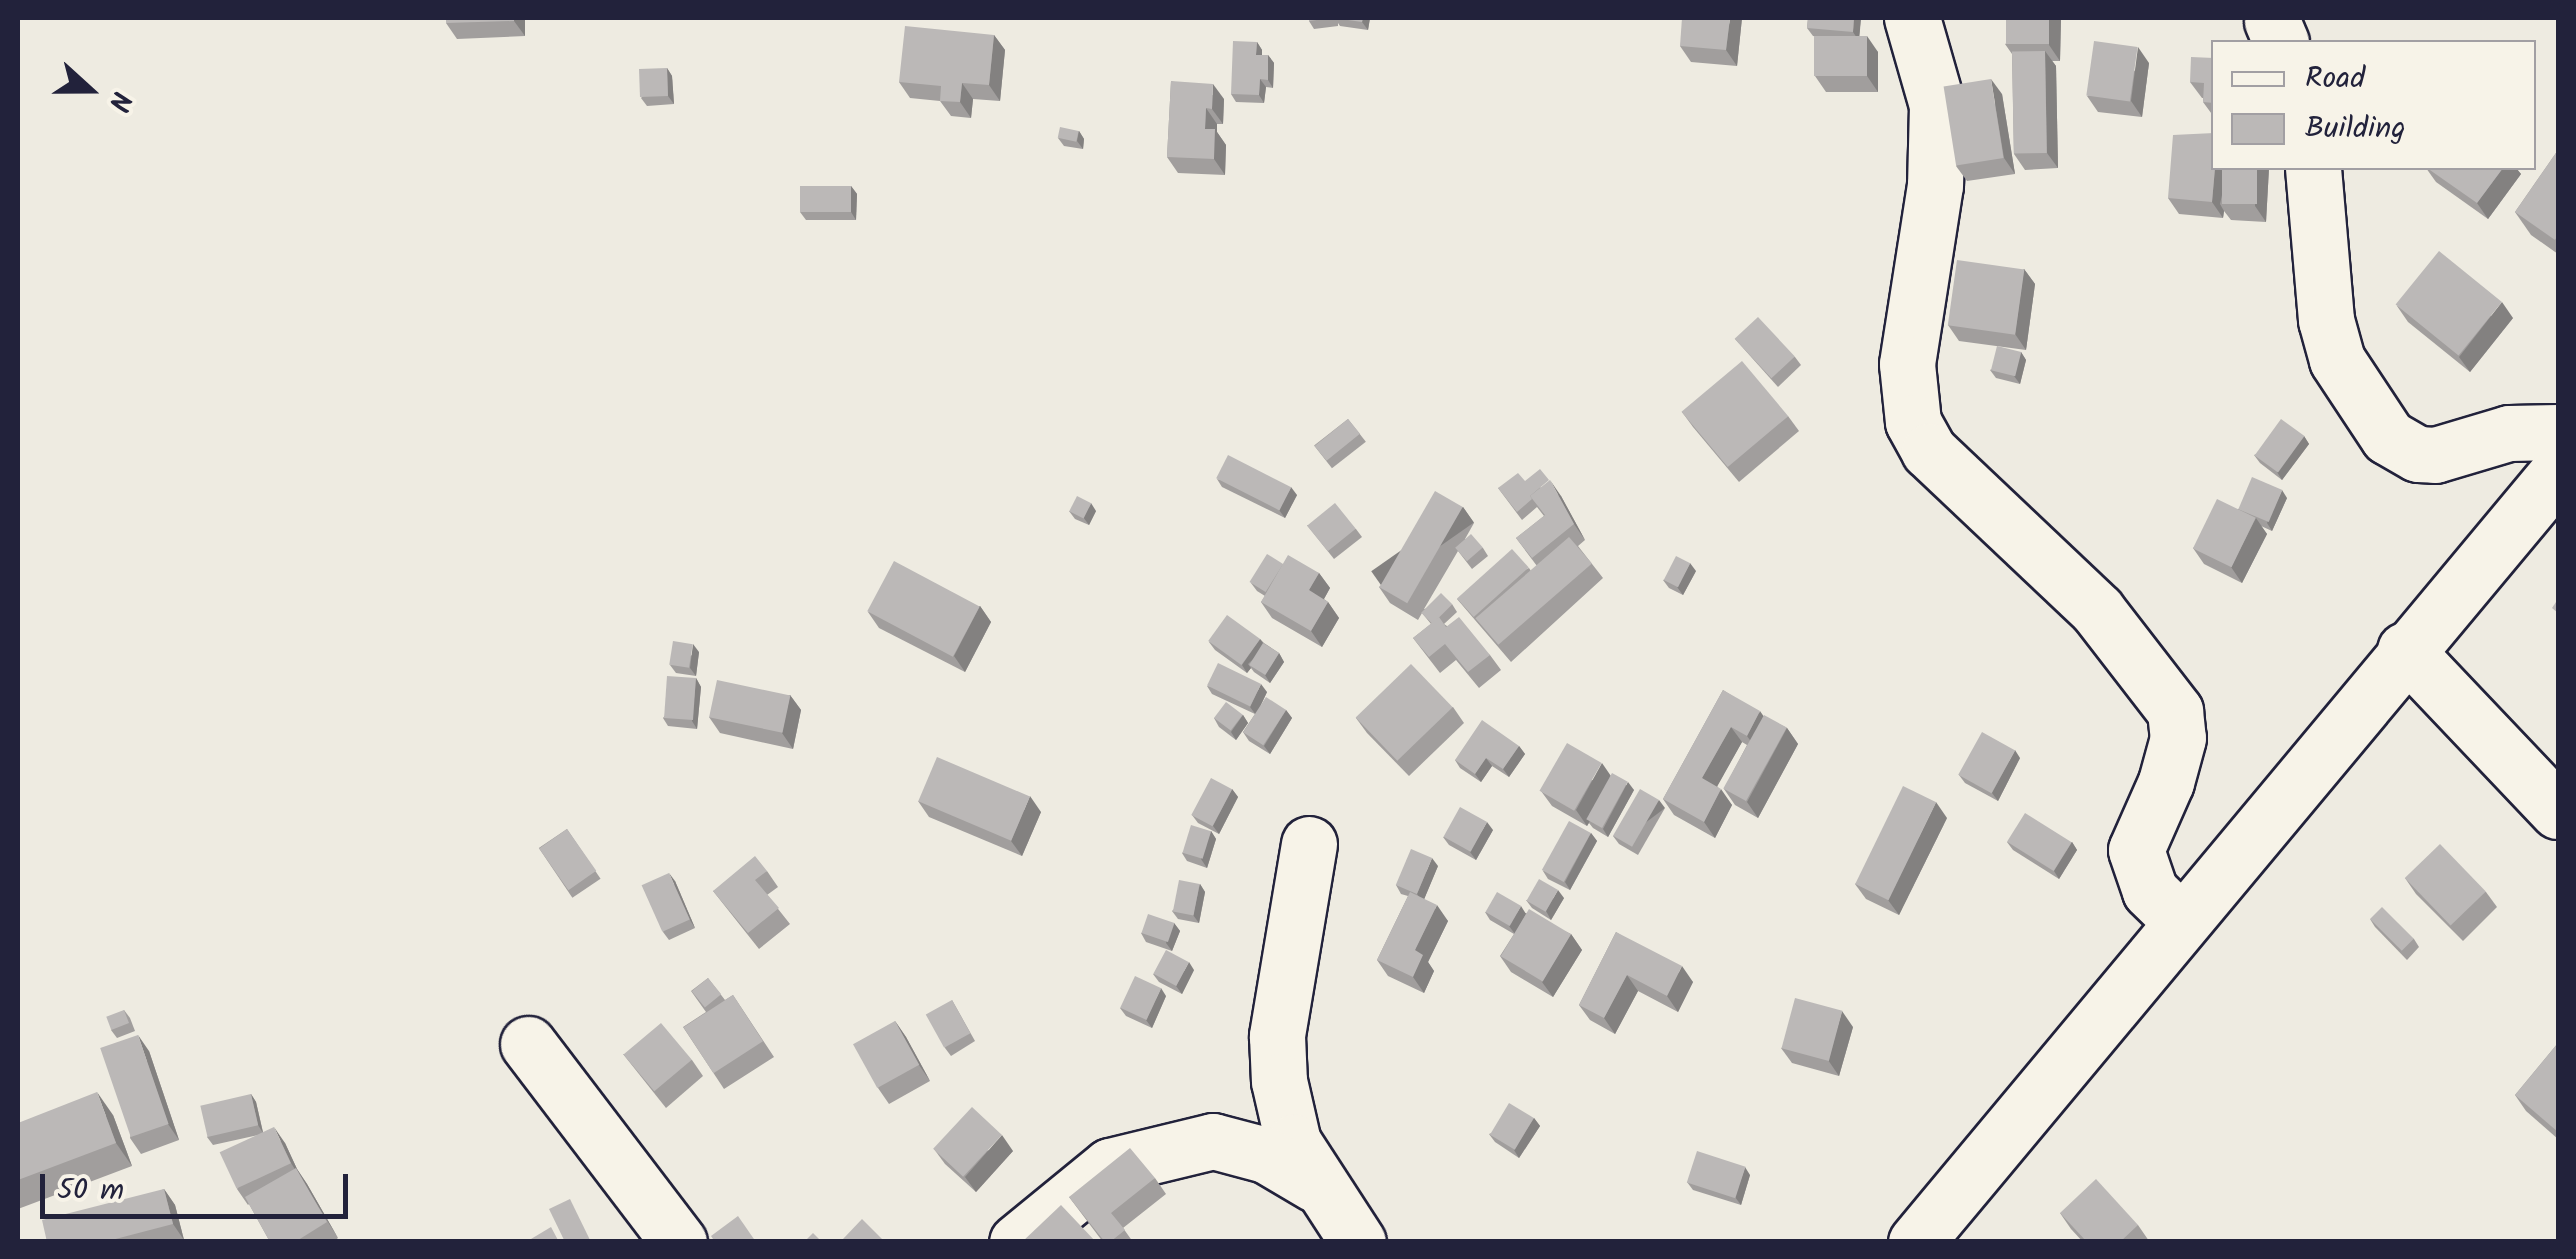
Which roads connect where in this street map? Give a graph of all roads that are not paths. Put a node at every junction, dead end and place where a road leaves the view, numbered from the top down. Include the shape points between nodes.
1 (1912, 18) edge
2 (2313, 170) edge
3 (2558, 432) edge
4 (2558, 472) edge
5 (2405, 650) junction
6 (2558, 811) edge
7 (1310, 844) dead end
8 (2181, 921) junction
9 (528, 1044) dead end
10 (1316, 1184) junction
11 (680, 1242) edge
12 (1017, 1242) edge
13 (1358, 1242) edge
14 (1916, 1242) edge

1 - 8 street via 1937,105 1935,185 1906,364 1913,422 1930,451 2097,610 2175,711 2178,738 2166,782 2136,850 2150,891
2 - 3 street via 2333,346 2352,392 2388,437 2418,454 2435,455 2509,433
4 - 5 street
5 - 6 street
5 - 8 street
7 - 10 street via 1277,1036 1293,1142
8 - 14 street
9 - 11 street
10 - 12 street via 1241,1145 1214,1141 1110,1166
10 - 13 street

